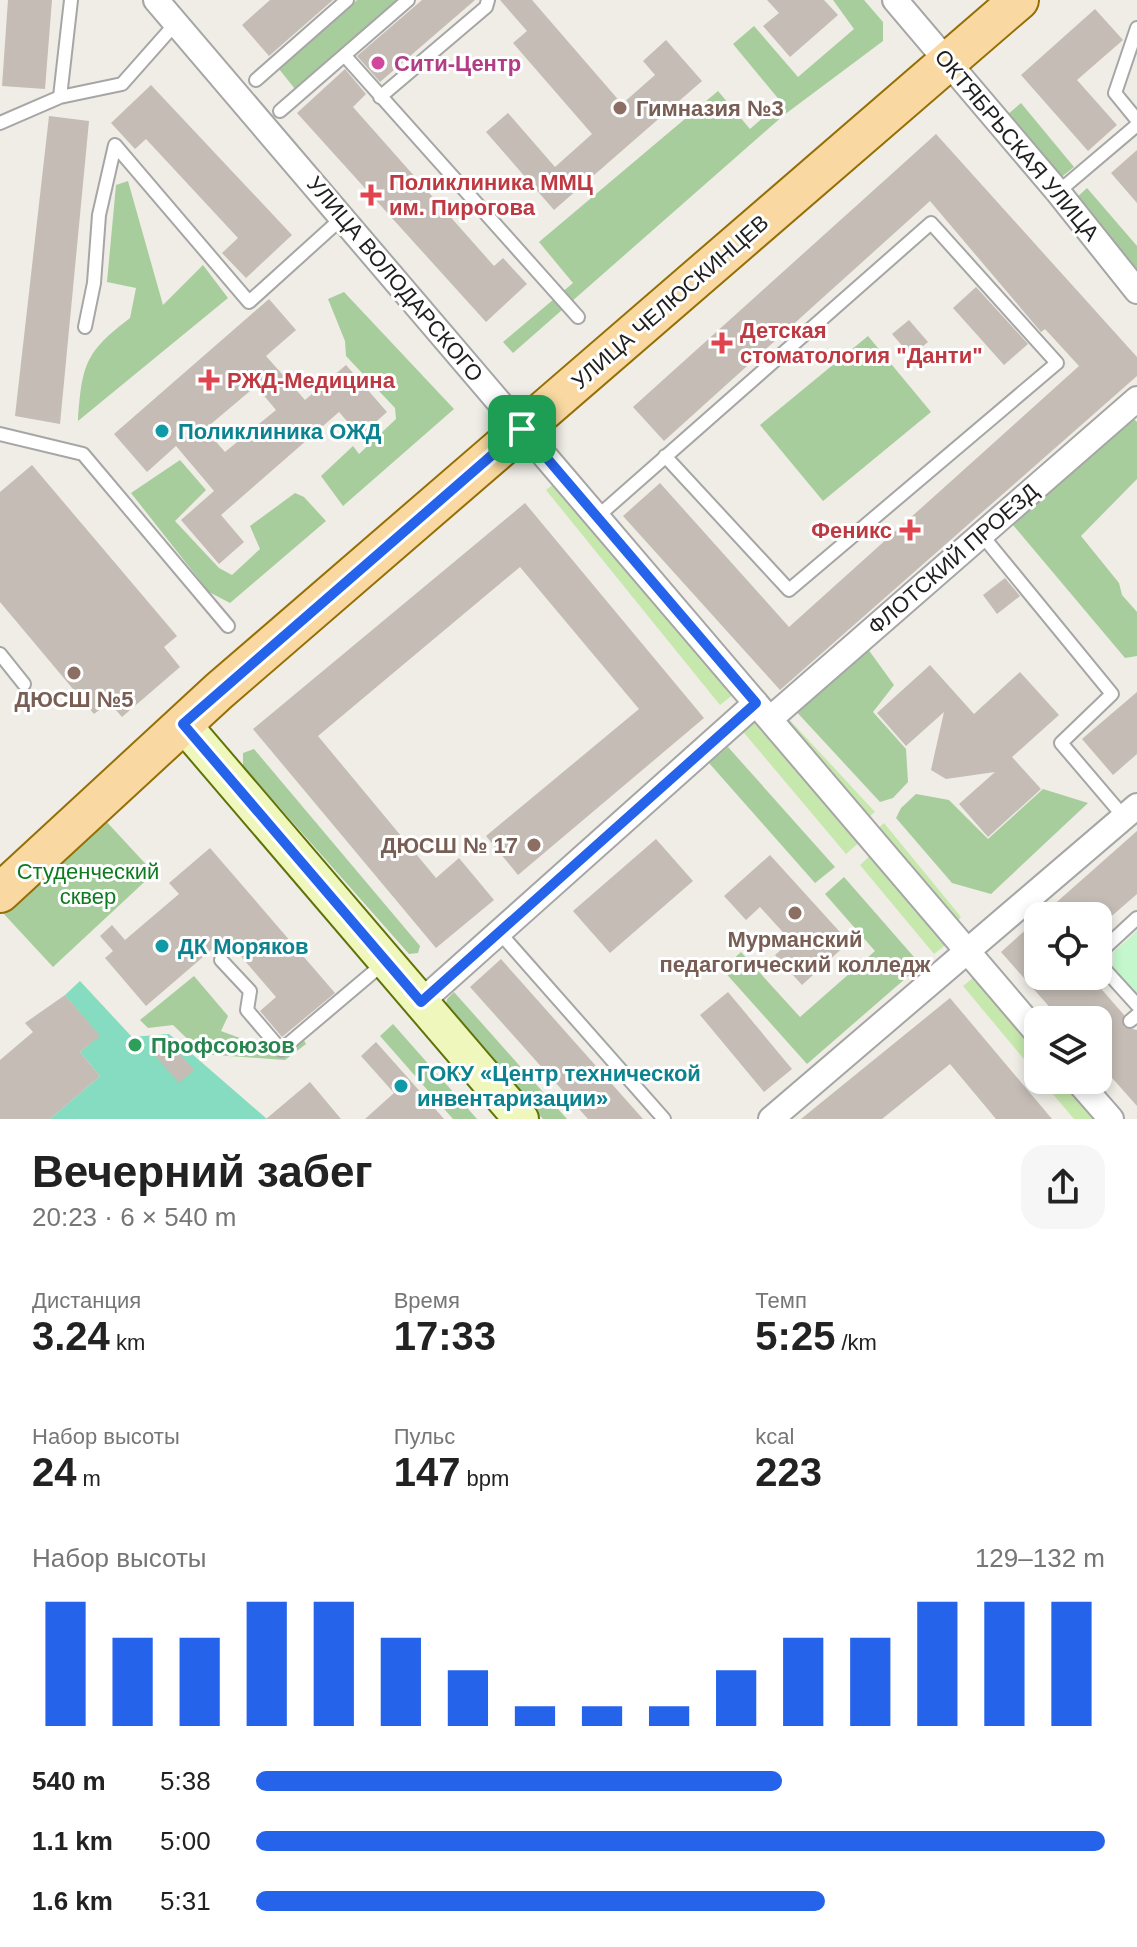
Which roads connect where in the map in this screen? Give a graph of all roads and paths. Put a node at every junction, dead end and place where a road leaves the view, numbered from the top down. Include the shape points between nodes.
1 (71, 0) edge
2 (156, 0) edge
3 (347, 0) edge
4 (408, 0) edge
5 (488, 0) edge
6 (895, 0) edge
7 (1019, 0) edge
8 (176, 23) junction
9 (1137, 28) edge
10 (345, 56) junction
11 (948, 62) junction
12 (256, 80) dead end
13 (60, 97) junction
14 (380, 97) junction
15 (280, 111) dead end
16 (0, 123) edge
17 (1137, 123) edge
18 (1058, 192) junction
19 (342, 218) junction
20 (1137, 291) edge
21 (578, 317) dead end
22 (85, 327) dead end
23 (1137, 399) edge
24 (522, 429) junction
25 (0, 434) edge
26 (665, 456) junction
27 (597, 517) junction
28 (981, 534) junction
29 (228, 626) dead end
30 (0, 654) edge
31 (24, 684) dead end
32 (763, 711) junction
33 (183, 724) junction
34 (1123, 821) edge
35 (0, 893) edge
36 (1137, 918) edge
37 (499, 932) junction
38 (1112, 941) edge
39 (968, 951) junction
40 (221, 960) dead end
41 (387, 961) junction
42 (1112, 977) edge
43 (421, 1002) junction
44 (1137, 1005) edge
45 (1024, 1017) edge
46 (1089, 1094) edge
47 (521, 1119) edge
48 (664, 1119) edge
49 (771, 1119) edge
50 (1111, 1119) edge

1 - 13 lane
2 - 8 street, УЛИЦА ВОЛОДАРСКОГО
3 - 12 lane
4 - 10 lane
5 - 14 lane
6 - 11 street, ОКТЯБРЬСКАЯ УЛИЦА
7 - 11 main road, УЛИЦА ЧЕЛЮСКИНЦЕВ
8 - 13 lane via 122,84
8 - 19 street, УЛИЦА ВОЛОДАРСКОГО
9 - 17 lane via 1115,93
10 - 14 lane
10 - 15 lane
11 - 18 street, ОКТЯБРЬСКАЯ УЛИЦА
11 - 24 main road, УЛИЦА ЧЕЛЮСКИНЦЕВ
13 - 16 lane
14 - 21 lane
17 - 18 lane
18 - 20 street, ОКТЯБРЬСКАЯ УЛИЦА
19 - 22 lane via 249,302 115,145 99,215
19 - 24 street, УЛИЦА ВОЛОДАРСКОГО
23 - 28 street, ФЛОТСКИЙ ПРОЕЗД
24 - 27 street, УЛИЦА ВОЛОДАРСКОГО
24 - 33 main road, УЛИЦА ЧЕЛЮСКИНЦЕВ
25 - 29 lane via 83,454
26 - 26 lane via 931,223 1057,363 789,590
26 - 27 lane
27 - 32 street, УЛИЦА ВОЛОДАРСКОГО
28 - 32 street, ФЛОТСКИЙ ПРОЕЗД
28 - 34 lane via 1112,694 1061,743
30 - 31 lane
32 - 37 street, ФЛОТСКИЙ ПРОЕЗД
32 - 39 street, УЛИЦА ВОЛОДАРСКОГО
33 - 35 main road, УЛИЦА ЧЕЛЮСКИНЦЕВ
33 - 41 street
34 - 39 street
36 - 38 lane
37 - 43 street, ФЛОТСКИЙ ПРОЕЗД
37 - 48 lane
39 - 45 street, УЛИЦА ВОЛОДАРСКОГО
39 - 49 street
40 - 41 lane via 250,991 247,1010 281,1050
41 - 43 street
42 - 44 lane
43 - 47 street
46 - 50 street

